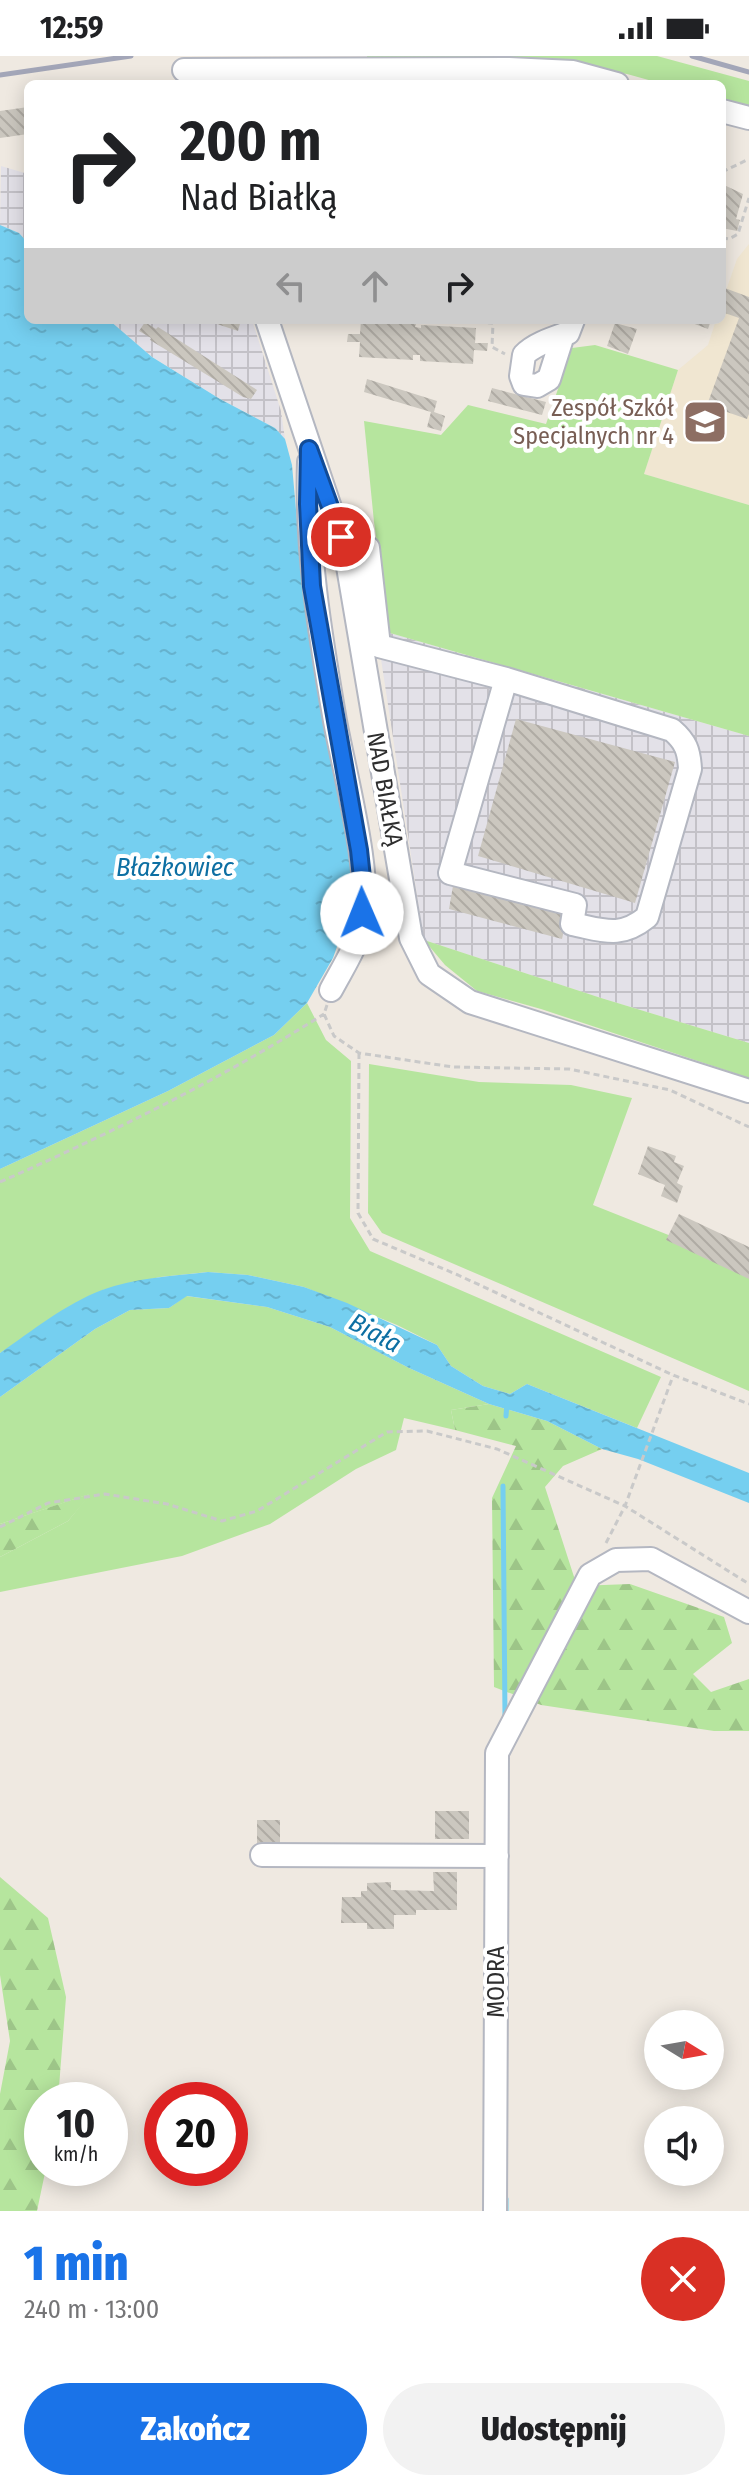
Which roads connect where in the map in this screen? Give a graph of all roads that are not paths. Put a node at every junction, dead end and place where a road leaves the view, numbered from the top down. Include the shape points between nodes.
1 (184, 70) edge
2 (372, 78) edge
3 (602, 80) edge
4 (726, 112) edge
5 (749, 118) edge
6 (268, 324) edge
7 (568, 327) edge
8 (309, 449) junction
9 (341, 537) junction
10 (506, 679) junction
11 (331, 990) road end
12 (749, 1091) edge
13 (749, 1612) edge
14 (262, 1855) dead end
15 (497, 1856) junction
16 (495, 2211) edge

1 - 2 street
2 - 3 street via 509,69 573,72
4 - 5 street
6 - 8 street, NAD BIAŁKĄ
7 - 7 street via 552,373 543,383 524,384 521,363 529,350
8 - 9 street, NAD BIAŁKĄ
8 - 11 street via 312,586 364,896 361,930
9 - 10 street via 368,548 379,646
9 - 12 street, NAD BIAŁKĄ via 411,938 429,974 470,1002
10 - 10 street via 450,873 575,905 572,924 615,933 633,929 647,917 690,769 683,740 672,730
13 - 15 street, MODRA via 651,1559 616,1560 590,1575 497,1753
14 - 15 street
15 - 16 street, MODRA

